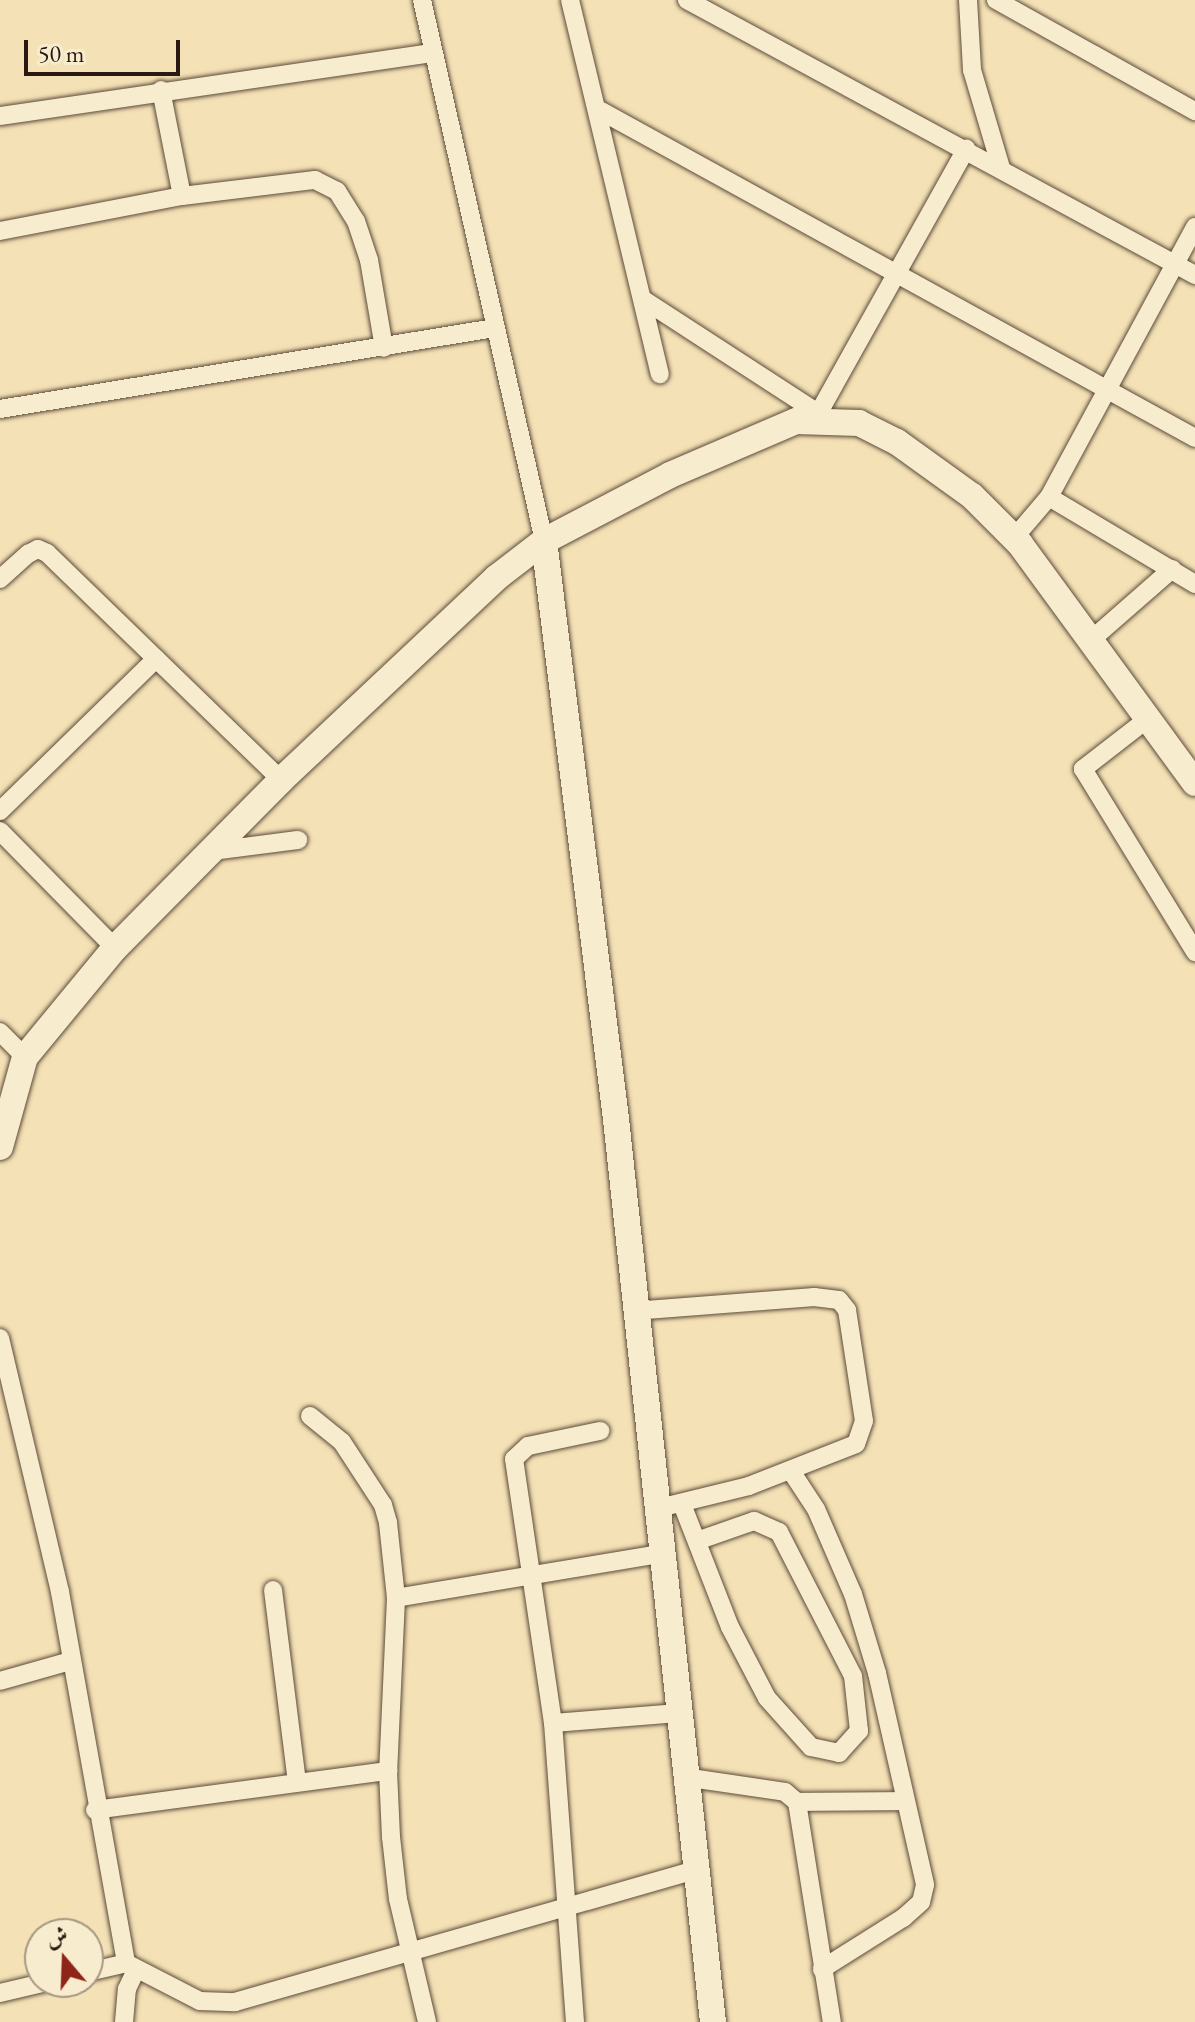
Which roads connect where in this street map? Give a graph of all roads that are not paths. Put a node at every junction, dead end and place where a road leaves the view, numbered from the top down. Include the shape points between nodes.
1 (422, 0) edge
2 (570, 0) edge
3 (687, 0) edge
4 (968, 0) edge
5 (996, 0) edge
6 (431, 53) junction
7 (161, 90) junction
8 (601, 111) junction
9 (1195, 111) edge
10 (0, 116) edge
11 (966, 149) junction
12 (1001, 168) junction
13 (182, 196) junction
14 (1195, 227) edge
15 (0, 231) edge
16 (1173, 263) junction
17 (1195, 275) edge
18 (896, 277) junction
19 (644, 300) junction
20 (493, 328) junction
21 (384, 348) junction
22 (660, 374) dead end
23 (1108, 390) junction
24 (0, 409) edge
25 (822, 417) junction
26 (1195, 438) edge
27 (1049, 497) junction
28 (1014, 538) junction
29 (544, 541) junction
30 (1172, 569) junction
31 (0, 579) edge
32 (1195, 584) edge
33 (1091, 640) junction
34 (156, 659) junction
35 (1150, 717) junction
36 (281, 780) junction
37 (1195, 783) edge
38 (0, 811) edge
39 (0, 831) edge
40 (298, 840) dead end
41 (213, 851) junction
42 (115, 948) junction
43 (1195, 952) edge
44 (0, 1032) edge
45 (25, 1057) junction
46 (0, 1147) edge
47 (633, 1311) junction
48 (0, 1338) edge
49 (310, 1416) dead end
50 (600, 1431) dead end
51 (791, 1471) junction
52 (669, 1505) junction
53 (697, 1541) junction
54 (660, 1554) junction
55 (531, 1574) junction
56 (273, 1590) dead end
57 (396, 1598) junction
58 (70, 1661) junction
59 (0, 1681) edge
60 (676, 1713) junction
61 (553, 1723) junction
62 (388, 1771) junction
63 (684, 1777) junction
64 (297, 1782) junction
65 (905, 1801) junction
66 (797, 1802) junction
67 (95, 1810) junction
68 (698, 1869) junction
69 (568, 1907) junction
70 (410, 1952) junction
71 (131, 1967) junction
72 (822, 1969) junction
73 (104, 1970) edge
74 (24, 1987) edge
75 (0, 1993) edge
76 (124, 2022) edge
77 (427, 2022) edge
78 (575, 2022) edge
79 (713, 2022) edge
80 (832, 2022) edge

1 - 6 street
2 - 8 street
3 - 11 street
4 - 12 street via 972,70
5 - 9 street
6 - 7 street
6 - 20 street
7 - 10 street
7 - 13 street
8 - 18 street
8 - 19 street
11 - 12 street
11 - 18 street
12 - 16 street
13 - 15 street
13 - 21 street via 306,180 337,191 356,221 369,260
14 - 16 street
16 - 17 street
16 - 23 street
18 - 23 street
18 - 25 street
19 - 22 street
19 - 25 street
20 - 21 street
20 - 29 street
21 - 24 street
23 - 26 street
23 - 27 street
25 - 28 main road via 859,423 897,442 972,496
25 - 29 main road via 764,431
27 - 28 street
27 - 30 street
28 - 33 main road
29 - 36 main road via 496,578
29 - 47 main road via 616,1119
30 - 32 street
30 - 33 street
31 - 34 street via 28,554 47,553
33 - 35 main road
34 - 36 street
34 - 38 street
35 - 37 main road
35 - 43 street via 1083,769
36 - 41 main road
39 - 42 street
40 - 41 street
41 - 42 main road
42 - 45 main road
44 - 45 street
45 - 46 main road
47 - 51 street via 814,1297 843,1302 863,1431 856,1444
47 - 52 main road
48 - 58 street via 60,1592
49 - 57 street via 342,1442 383,1505
50 - 55 street via 528,1446 514,1459
51 - 52 street
51 - 65 street via 816,1509 853,1594 877,1673
52 - 53 street
52 - 54 main road
53 - 53 street via 730,1627 767,1698 811,1747 839,1753 859,1731 853,1676 779,1532 754,1521
54 - 55 street
54 - 60 main road
55 - 57 street
55 - 61 street
56 - 64 street
57 - 62 street
58 - 59 street
58 - 67 street
60 - 61 street
60 - 63 main road
61 - 69 street
62 - 64 street
62 - 70 street via 398,1899
63 - 66 street via 785,1792
63 - 68 main road
64 - 67 street
65 - 66 street
65 - 72 street via 925,1885 921,1902
66 - 72 street
67 - 71 street
68 - 69 street
68 - 79 main road
69 - 70 street
69 - 78 street
70 - 71 street via 216,2004
70 - 77 street
71 - 73 street
71 - 76 street
72 - 80 street
74 - 75 street

